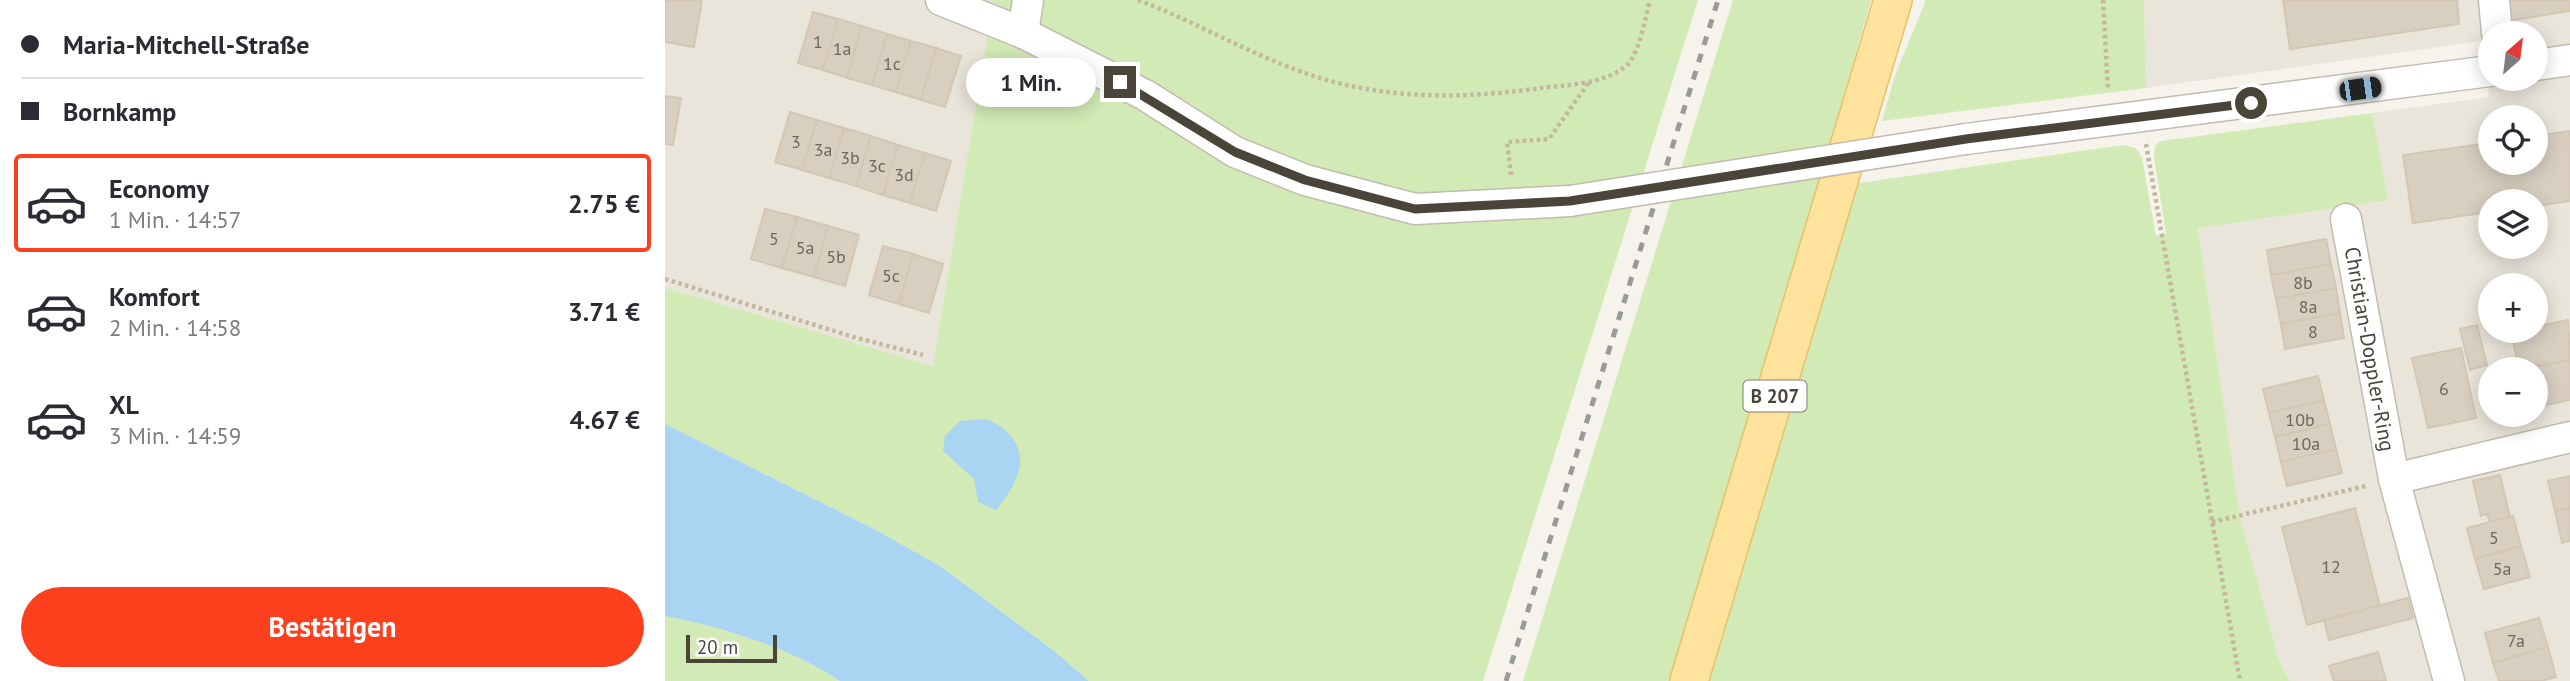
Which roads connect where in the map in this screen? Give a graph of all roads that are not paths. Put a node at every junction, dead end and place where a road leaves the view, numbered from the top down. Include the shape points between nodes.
1 (940, 0) edge
2 (1028, 0) edge
3 (1893, 0) edge
4 (2494, 0) edge
5 (2496, 21) edge
6 (1023, 33) junction
7 (2570, 60) edge
8 (2548, 63) edge
9 (2478, 73) edge
10 (2346, 219) dead end
11 (2570, 437) edge
12 (2394, 479) junction
13 (1689, 681) edge
14 (2449, 681) edge

1 - 6 street
2 - 6 street
3 - 13 main road, B 207
4 - 5 street
6 - 9 street, bridge via 1145,94 1235,152 1305,180 1415,209 1570,201 1966,139
7 - 8 street
10 - 12 street, Christian-Doppler-Ring
11 - 12 street, Christian-Doppler-Ring
12 - 14 street, Christian-Doppler-Ring

